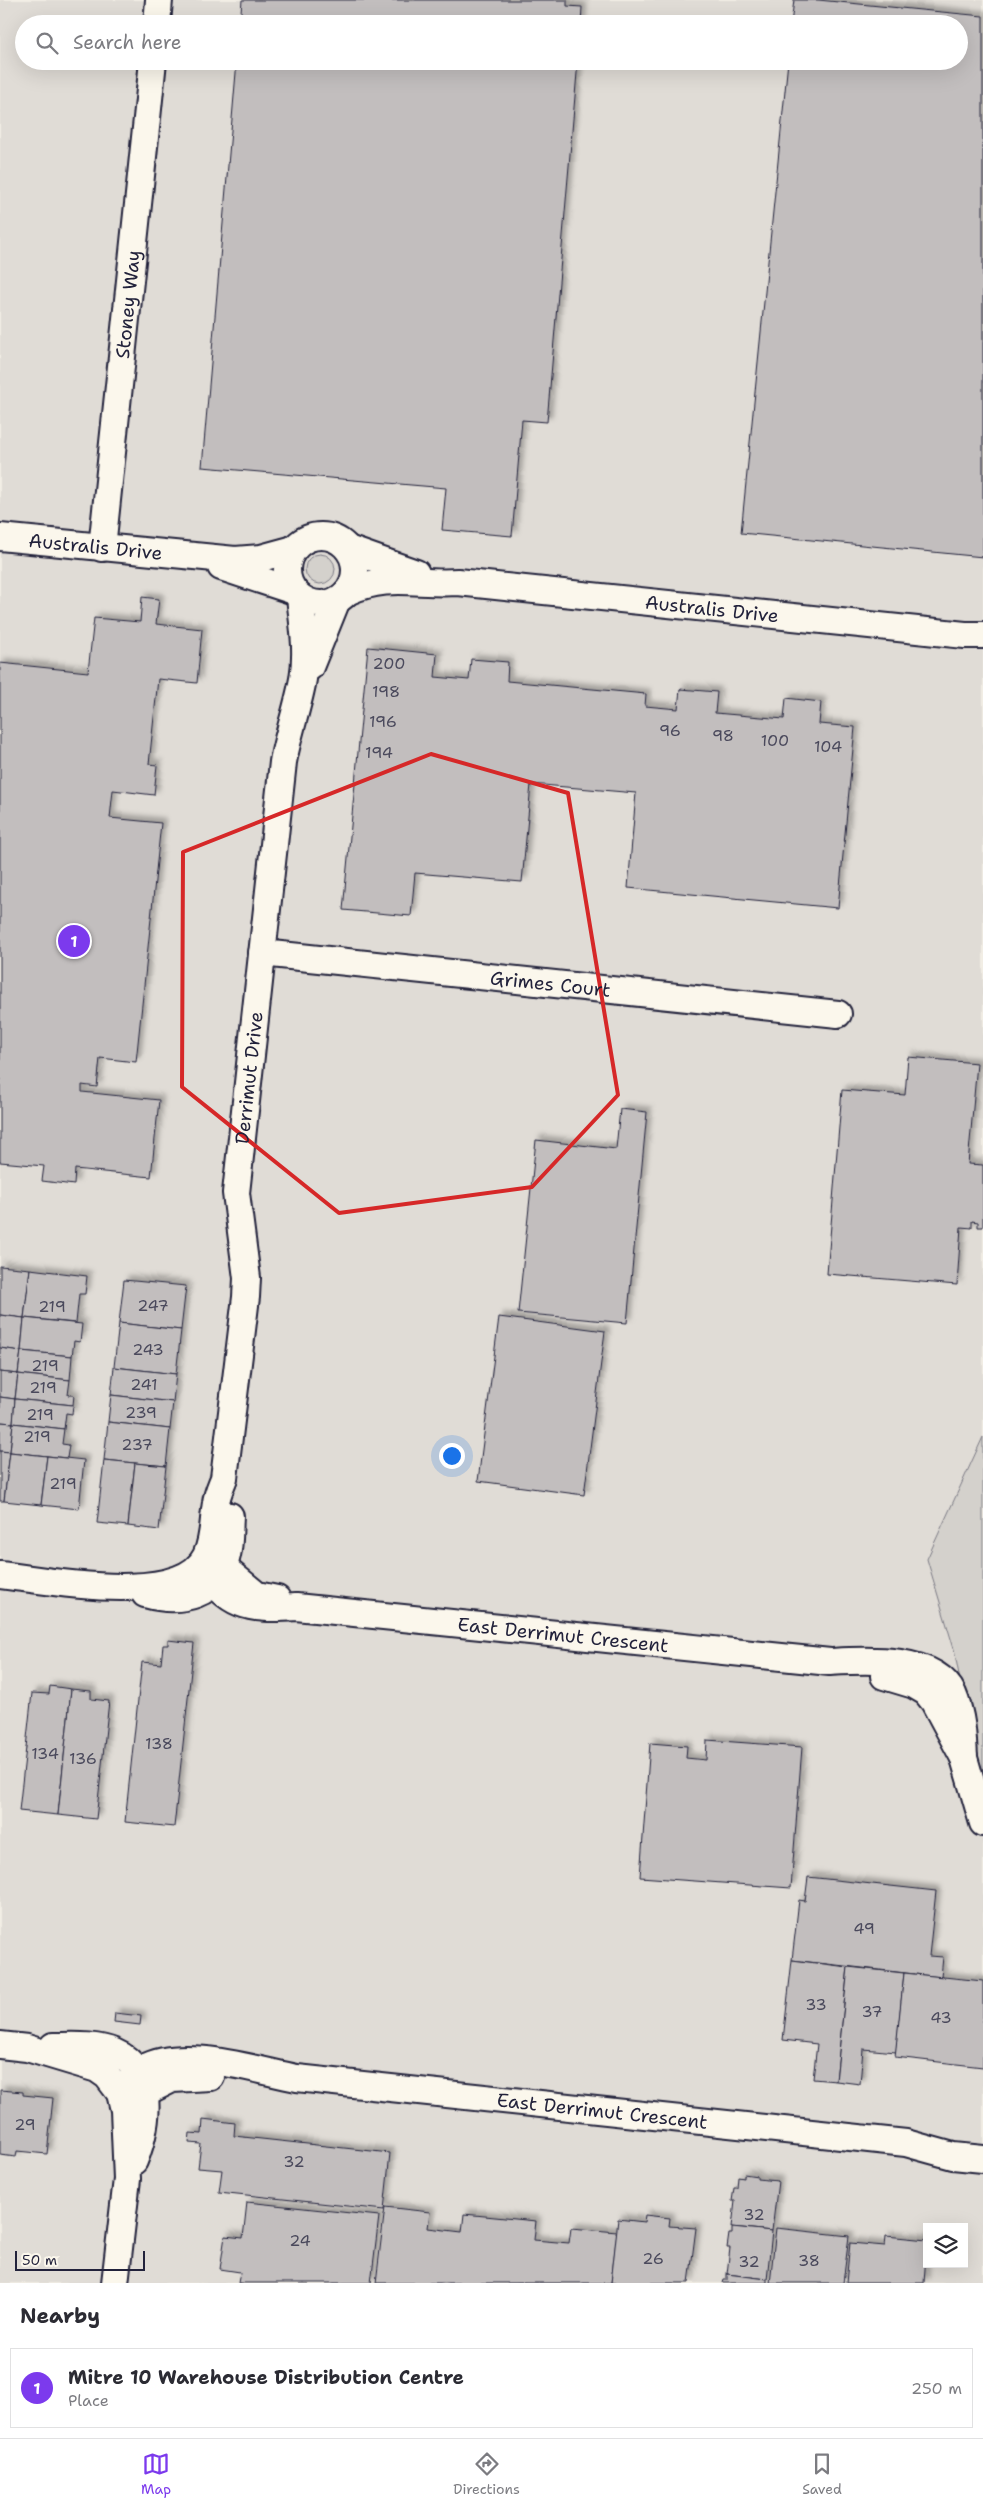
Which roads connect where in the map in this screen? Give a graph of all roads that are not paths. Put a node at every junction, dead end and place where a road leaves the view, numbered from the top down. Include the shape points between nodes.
1 (159, 0) edge
2 (158, 15) edge
3 (152, 70) edge
4 (0, 537) edge
5 (102, 548) junction
6 (294, 549) junction
7 (348, 549) junction
8 (192, 556) junction
9 (458, 582) junction
10 (297, 594) junction
11 (342, 596) junction
12 (977, 637) edge
13 (304, 678) junction
14 (262, 953) junction
15 (838, 1014) dead end
16 (212, 1571) junction
17 (0, 1575) edge
18 (983, 1822) edge
19 (0, 2046) edge
20 (27, 2048) junction
21 (142, 2082) junction
22 (120, 2093) junction
23 (983, 2142) edge
24 (906, 2143) junction
25 (983, 2159) edge
26 (127, 2179) junction
27 (115, 2283) edge

1 - 2 street
3 - 5 street, Stoney Way
4 - 5 street, Australis Drive
5 - 8 street, Australis Drive
6 - 7 street via 306,539 321,535 336,539
6 - 8 street, Australis Drive via 252,560
6 - 10 street via 287,567 288,580
7 - 9 street, Australis Drive via 406,570
7 - 11 street via 354,561 355,574
8 - 10 street, Australis Drive
9 - 11 street, Australis Drive via 391,580 363,585
9 - 12 street, Australis Drive
10 - 11 street via 322,604
10 - 13 street, Derrimut Drive via 306,629
11 - 13 street, Derrimut Drive
13 - 14 street, Derrimut Drive via 283,762
14 - 15 street, Grimes Court
14 - 16 street, Derrimut Drive via 236,1193 247,1278 246,1297 224,1478 216,1501 210,1548
16 - 17 street, Derrimut Drive via 173,1582 120,1588
16 - 18 street, East Derrimut Crescent via 257,1595 282,1600 296,1607 830,1662 890,1662 919,1667 944,1682 952,1693 962,1725 964,1758
19 - 20 street
20 - 21 street via 99,2047 129,2060
20 - 22 street via 97,2068
21 - 22 street, East Derrimut Crescent
21 - 24 street, East Derrimut Crescent via 160,2061 187,2059 297,2078
21 - 26 street via 146,2105 139,2147
22 - 26 street via 124,2110
23 - 24 street, East Derrimut Crescent via 946,2139
24 - 25 street, East Derrimut Crescent via 953,2156
26 - 27 street

